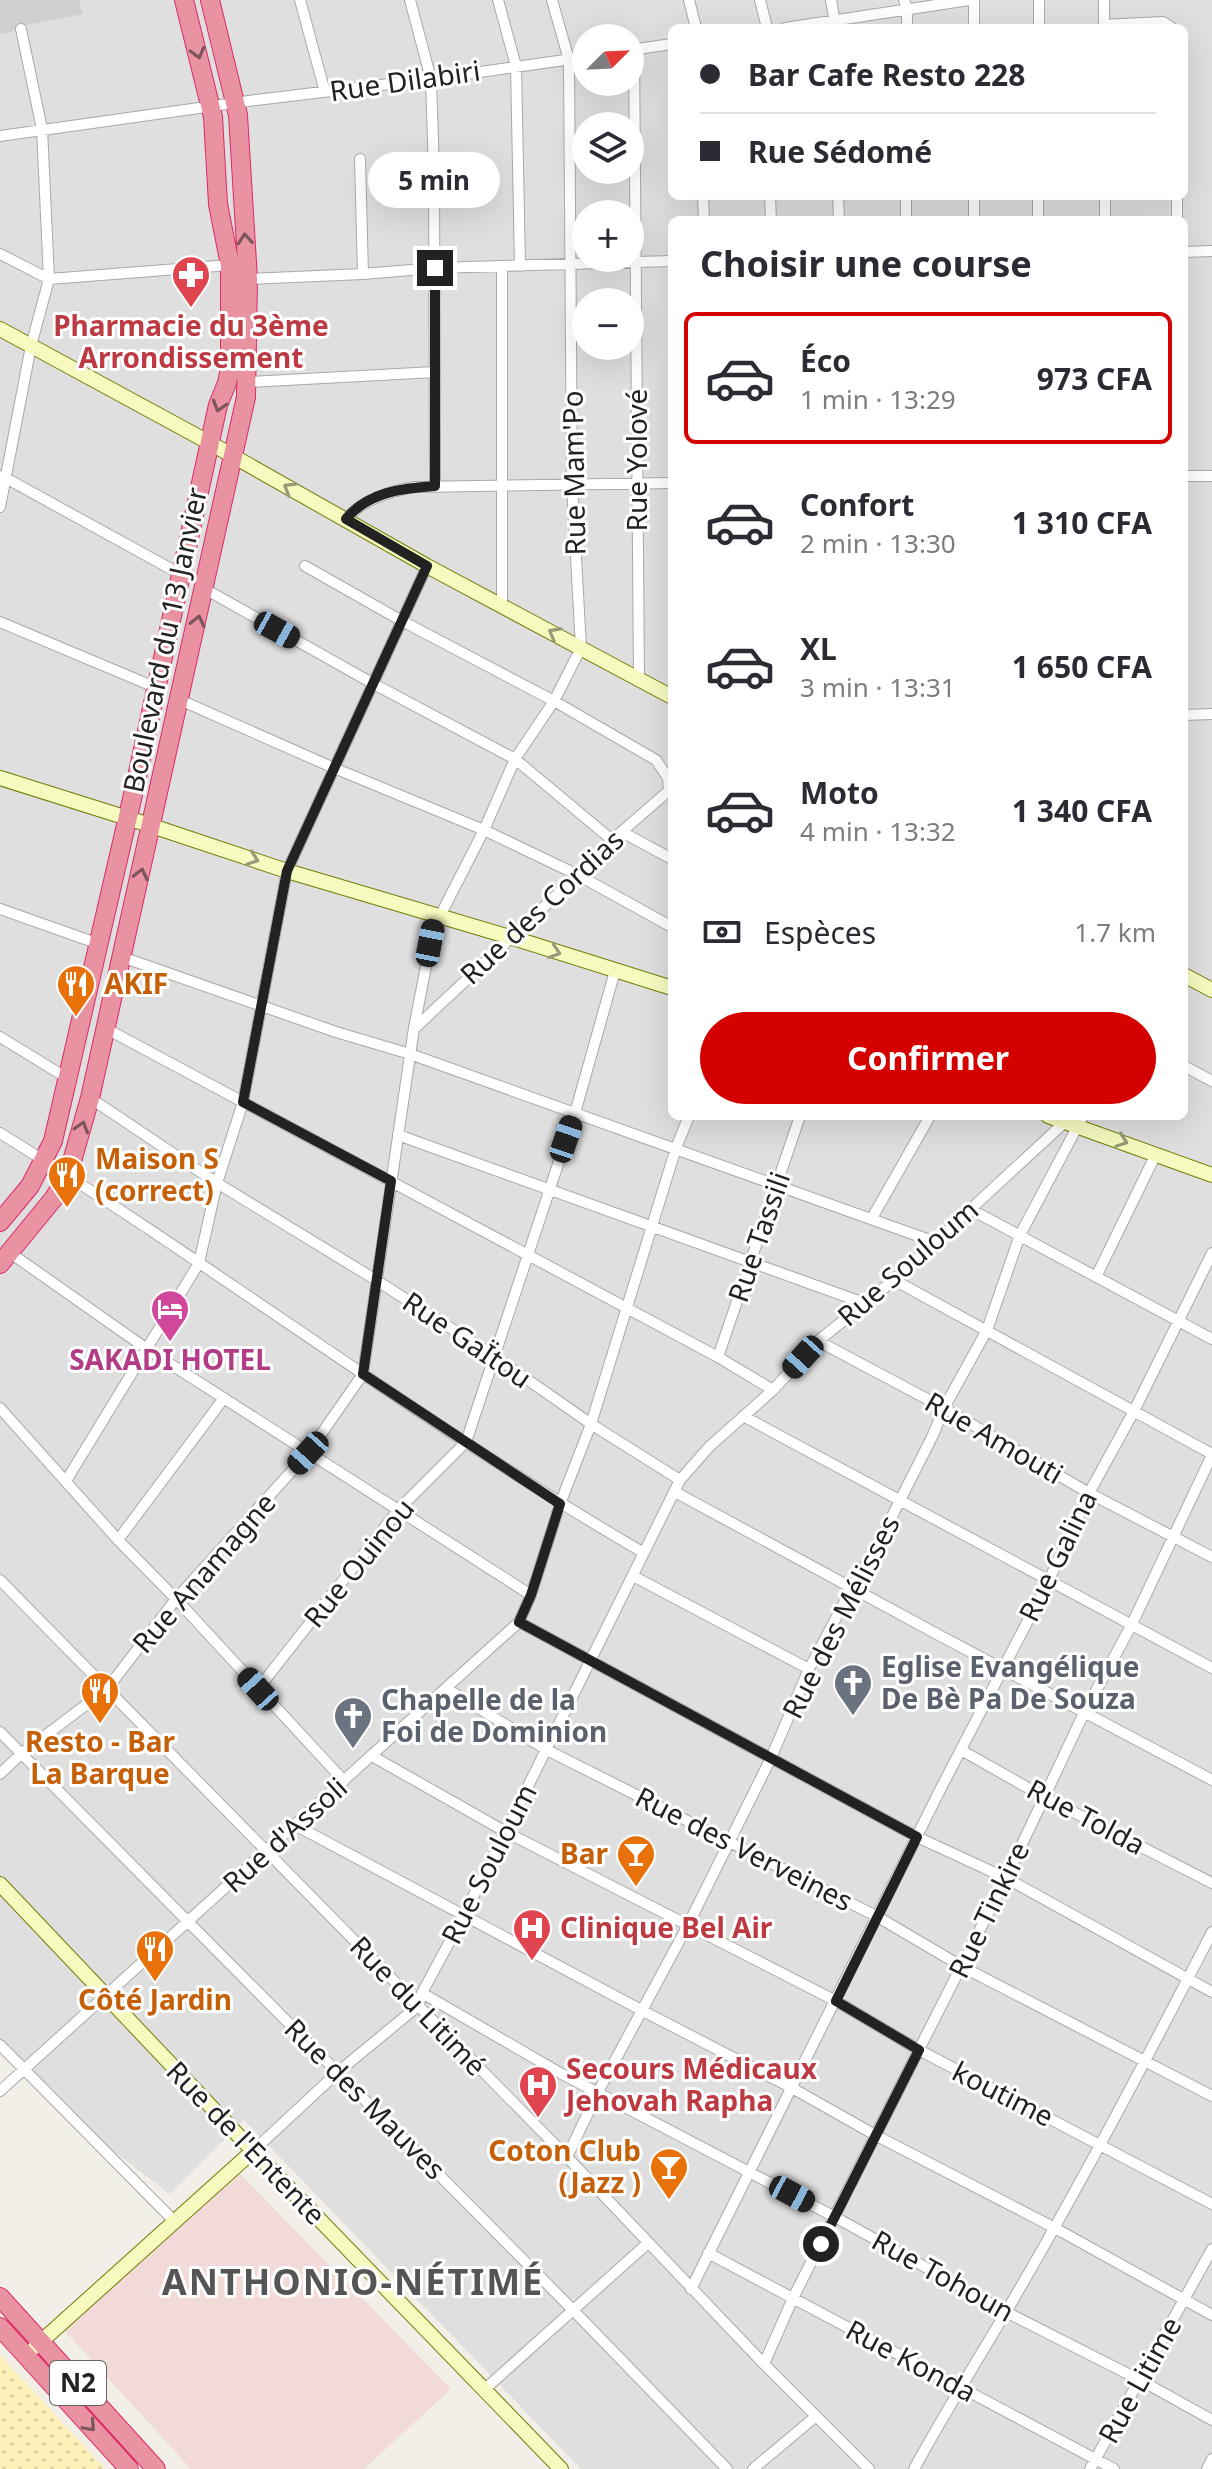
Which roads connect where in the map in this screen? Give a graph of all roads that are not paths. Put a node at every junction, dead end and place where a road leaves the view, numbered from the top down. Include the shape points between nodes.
1 (184, 0) edge
2 (210, 0) edge
3 (300, 0) edge
4 (410, 0) edge
5 (498, 0) edge
6 (552, 0) edge
7 (689, 0) edge
8 (760, 0) edge
9 (831, 0) edge
10 (972, 0) edge
11 (1039, 0) edge
12 (1104, 0) edge
13 (906, 5) edge
14 (695, 24) edge
15 (766, 24) edge
16 (836, 24) edge
17 (974, 24) edge
18 (1039, 24) edge
19 (1104, 24) edge
20 (1134, 24) edge
21 (1166, 24) edge
22 (21, 29) dead end
23 (668, 45) edge
24 (644, 48) edge
25 (572, 59) edge
26 (569, 60) junction
27 (516, 66) junction
28 (431, 79) junction
29 (325, 92) junction
30 (633, 96) edge
31 (224, 105) junction
32 (42, 129) junction
33 (0, 136) edge
34 (360, 159) dead end
35 (635, 200) edge
36 (1212, 251) edge
37 (1188, 252) edge
38 (0, 254) edge
39 (668, 261) edge
40 (644, 262) edge
41 (572, 264) joint
42 (230, 265) junction
43 (502, 266) junction
44 (520, 266) junction
45 (435, 268) junction
46 (572, 272) edge
47 (636, 272) edge
48 (363, 274) junction
49 (49, 279) junction
50 (248, 279) junction
51 (0, 329) edge
52 (31, 346) junction
53 (435, 372) junction
54 (248, 382) junction
55 (222, 449) junction
56 (1188, 476) edge
57 (1212, 476) edge
58 (2, 477) edge
59 (668, 483) edge
60 (637, 484) junction
61 (572, 485) junction
62 (435, 486) junction
63 (502, 486) junction
64 (0, 507) edge
65 (346, 519) junction
66 (305, 566) dead end
67 (427, 566) junction
68 (182, 575) junction
69 (205, 589) junction
70 (502, 605) junction
71 (402, 621) junction
72 (0, 622) edge
73 (581, 648) junction
74 (639, 679) junction
75 (372, 683) junction
76 (157, 688) junction
77 (668, 695) edge
78 (180, 700) junction
79 (554, 701) junction
80 (1212, 714) edge
81 (1188, 715) edge
82 (515, 759) junction
83 (334, 768) junction
84 (0, 778) edge
85 (668, 778) edge
86 (668, 793) edge
87 (127, 818) junction
88 (153, 826) junction
89 (484, 830) junction
90 (622, 832) junction
91 (612, 840) junction
92 (668, 857) edge
93 (287, 871) junction
94 (578, 875) junction
95 (0, 909) edge
96 (438, 915) junction
97 (668, 925) edge
98 (510, 937) junction
99 (99, 944) junction
100 (122, 957) junction
101 (615, 971) junction
102 (1188, 977) edge
103 (668, 987) edge
104 (1212, 990) edge
105 (261, 1004) junction
106 (105, 1028) junction
107 (414, 1028) junction
108 (0, 1037) edge
109 (410, 1054) junction
110 (1188, 1068) edge
111 (67, 1078) junction
112 (1212, 1081) edge
113 (90, 1098) junction
114 (243, 1102) junction
115 (575, 1113) junction
116 (687, 1120) edge
117 (799, 1120) edge
118 (928, 1120) edge
119 (1076, 1121) edge
120 (0, 1133) edge
121 (398, 1135) junction
122 (676, 1148) junction
123 (1156, 1154) junction
124 (44, 1160) junction
125 (68, 1175) junction
126 (1212, 1175) edge
127 (391, 1181) junction
128 (217, 1183) junction
129 (776, 1185) junction
130 (549, 1189) junction
131 (970, 1209) junction
132 (872, 1218) junction
133 (0, 1222) edge
134 (652, 1227) junction
135 (1020, 1235) junction
136 (935, 1242) junction
137 (1212, 1253) edge
138 (527, 1254) junction
139 (5, 1258) edge
140 (199, 1263) junction
141 (750, 1263) junction
142 (1096, 1277) junction
143 (376, 1280) junction
144 (894, 1280) junction
145 (864, 1303) junction
146 (627, 1309) junction
147 (1178, 1322) junction
148 (987, 1330) junction
149 (1212, 1339) edge
150 (818, 1341) junction
151 (147, 1349) junction
152 (494, 1356) junction
153 (718, 1357) junction
154 (363, 1374) junction
155 (773, 1390) junction
156 (224, 1398) junction
157 (0, 1408) edge
158 (944, 1408) junction
159 (1134, 1411) junction
160 (743, 1416) junction
161 (591, 1424) junction
162 (466, 1442) junction
163 (308, 1453) junction
164 (1212, 1455) edge
165 (680, 1480) junction
166 (66, 1481) junction
167 (675, 1492) junction
168 (1089, 1493) junction
169 (901, 1501) junction
170 (560, 1504) junction
171 (399, 1509) junction
172 (1174, 1537) junction
173 (118, 1540) junction
174 (644, 1553) junction
175 (1212, 1557) edge
176 (633, 1576) junction
177 (0, 1580) edge
178 (1049, 1580) junction
179 (852, 1588) junction
180 (531, 1595) junction
181 (176, 1599) junction
182 (519, 1622) junction
183 (1131, 1626) junction
184 (590, 1661) junction
185 (1001, 1668) junction
186 (1212, 1668) edge
187 (809, 1669) junction
188 (107, 1689) junction
189 (258, 1689) junction
190 (447, 1689) junction
191 (1084, 1713) junction
192 (0, 1732) edge
193 (547, 1750) junction
194 (961, 1750) junction
195 (21, 1754) junction
196 (372, 1756) junction
197 (771, 1758) junction
198 (0, 1774) edge
199 (1212, 1780) edge
200 (344, 1781) junction
201 (1044, 1797) junction
202 (293, 1824) junction
203 (506, 1832) junction
204 (917, 1837) junction
205 (729, 1843) junction
206 (267, 1851) junction
207 (1006, 1878) junction
208 (1212, 1883) edge
209 (0, 1884) edge
210 (464, 1915) junction
211 (878, 1917) junction
212 (189, 1920) junction
213 (688, 1925) junction
214 (1212, 1932) edge
215 (961, 1966) junction
216 (1187, 1980) junction
217 (1212, 1992) edge
218 (422, 1993) junction
219 (106, 1996) junction
220 (836, 2001) junction
221 (418, 2006) junction
222 (643, 2011) junction
223 (0, 2045) edge
224 (919, 2050) junction
225 (1143, 2061) junction
226 (25, 2069) junction
227 (338, 2072) junction
228 (792, 2088) junction
229 (0, 2091) edge
230 (598, 2092) junction
231 (1212, 2096) edge
232 (877, 2136) junction
233 (1100, 2144) junction
234 (253, 2151) junction
235 (567, 2157) junction
236 (748, 2171) junction
237 (1212, 2204) edge
238 (835, 2217) junction
239 (175, 2222) junction
240 (1053, 2227) junction
241 (648, 2243) junction
242 (1212, 2249) edge
243 (708, 2253) junction
244 (691, 2289) junction
245 (0, 2297) edge
246 (793, 2298) junction
247 (1185, 2298) junction
248 (573, 2310) junction
249 (1006, 2312) junction
250 (1212, 2315) edge
251 (0, 2327) edge
252 (40, 2342) junction
253 (26, 2355) junction
254 (764, 2364) junction
255 (1140, 2380) junction
256 (960, 2387) junction
257 (485, 2389) junction
258 (815, 2417) junction
259 (1212, 2420) edge
260 (1212, 2459) edge
261 (1093, 2464) edge
262 (917, 2468) edge
263 (129, 2469) edge
264 (156, 2469) edge
265 (561, 2469) edge
266 (727, 2469) edge
267 (753, 2469) edge
268 (869, 2469) edge
269 (1114, 2469) edge
270 (1207, 2469) edge

1 -> 31 highway, Boulevard du 13 Janvier
2 - 31 highway, Boulevard du 13 Janvier
3 - 29 street
4 - 28 street
5 - 27 street
6 - 26 street, Rue Mam'Po
7 - 14 street
8 - 15 street
9 - 16 street
10 - 13 street
10 - 17 street
11 - 18 street
12 - 19 street
13 - 16 street
20 - 21 street
22 - 32 street
23 - 24 street
25 - 26 street, Rue Dilabiri
26 - 27 street, Rue Dilabiri
26 - 41 street, Rue Mam'Po
27 - 28 street, Rue Dilabiri
27 - 44 street
28 - 29 street, Rue Dilabiri
28 - 45 street
29 - 31 street, Rue Dilabiri
30 - 35 street, Rue Yolové
31 - 32 street, Rue Dilabiri
31 - 42 highway, Boulevard du 13 Janvier via 218,204
50 -> 31 highway, Boulevard du 13 Janvier
32 - 33 street, Rue Dilabiri
32 - 49 street
34 - 48 street
36 - 37 street
38 - 49 street
39 - 40 street
41 - 44 street
42 - 49 street
42 -> 55 highway, Boulevard du 13 Janvier via 230,368
43 - 44 street
43 - 45 street
43 - 63 street
45 - 48 street
45 - 53 street
46 - 61 street, Rue Mam'Po
47 - 60 street, Rue Yolové
48 - 50 street
49 - 52 street
50 - 54 highway, Boulevard du 13 Janvier
51 - 52 street
52 - 55 street
52 - 58 street
53 - 54 street
53 - 62 street
54 - 55 highway, Boulevard du 13 Janvier
65 -> 55 street
55 - 68 highway, Boulevard du 13 Janvier
55 - 69 highway, Boulevard du 13 Janvier
56 - 57 street
58 - 64 street
58 - 68 street
59 - 60 street
60 - 61 street
60 - 74 street, Rue Yolové
61 - 63 street
61 - 73 street, Rue Mam'Po
62 - 63 street
62 - 65 street via 384,494
63 - 70 street
65 - 67 street
66 - 71 street
67 - 70 street
67 - 71 street
68 - 76 highway, Boulevard du 13 Janvier
69 - 75 street
78 -> 69 highway, Boulevard du 13 Janvier
73 -> 70 street
71 - 75 street
71 - 79 street
72 - 76 street
73 - 74 street
73 - 79 street
74 - 77 street
75 - 82 street
75 - 83 street
76 - 87 highway, Boulevard du 13 Janvier
78 - 83 street
78 - 88 highway, Boulevard du 13 Janvier
79 - 82 street, Rue Anamagne
79 - 85 street via 656,760
80 - 81 street
82 - 89 street, Rue Anamagne
82 - 91 street
83 - 89 street
83 - 93 street
84 - 87 street
86 - 90 street, Rue des Cordias
87 - 88 street
87 - 99 highway, Boulevard du 13 Janvier
88 -> 93 street
100 -> 88 highway, Boulevard du 13 Janvier
89 - 94 street
89 - 96 street, Rue Anamagne
90 - 91 street, Rue des Cordias
90 - 92 street
91 - 94 street, Rue des Cordias
93 - 96 street
93 - 105 street
94 - 97 street
94 - 98 street, Rue des Cordias
95 - 99 street
96 - 98 street
96 - 107 street, Rue Anamagne
98 -> 101 street
98 - 107 street, Rue des Cordias
99 - 111 highway, Boulevard du 13 Janvier
100 - 105 street
100 - 106 highway, Boulevard du 13 Janvier
101 - 103 street
101 - 115 street
102 - 104 street
105 - 109 street
105 - 114 street
106 - 113 highway, Boulevard du 13 Janvier
106 - 114 street
107 - 109 street, Rue Anamagne
108 - 111 street
109 - 115 street
109 - 121 street, Rue Anamagne
110 - 112 street
111 - 124 highway, Boulevard du 13 Janvier
125 -> 113 highway, Boulevard du 13 Janvier
113 - 128 street, Rue GaÏtou
114 - 127 street
114 - 128 street
115 - 122 street
115 - 130 street
116 - 122 street, Rue d'Assoli
117 - 129 street, Rue Tassili
118 - 132 street
119 -> 123 street
119 - 131 street, Rue Souloum
119 - 135 street, Rue des Mélisses
120 - 124 street
121 - 127 street, Rue Anamagne
121 - 130 street
122 - 129 street
122 - 134 street, Rue d'Assoli
123 - 126 street
123 - 142 street
124 - 125 street
124 - 133 highway, Boulevard du 13 Janvier
125 - 139 highway, Boulevard du 13 Janvier
125 - 140 street
127 - 138 street
127 - 143 street, Rue Anamagne
128 - 140 street
128 - 143 street, Rue GaÏtou
129 - 132 street
129 - 141 street, Rue Tassili
130 - 134 street
130 - 138 street
131 - 135 street
131 - 136 street, Rue Souloum
132 - 136 street
134 - 141 street
134 - 146 street, Rue d'Assoli
135 - 142 street
135 - 148 street, Rue des Mélisses
136 - 144 street, Rue Souloum
137 - 147 street, Rue Galina
138 - 146 street
138 - 152 street
139 - 151 street
140 - 151 street
140 - 154 street
141 - 145 street
141 - 153 street, Rue Tassili
142 - 147 street
143 - 152 street, Rue GaÏtou
143 - 154 street, Rue Anamagne
144 - 145 street, Rue Souloum
144 - 148 street
145 - 150 street, Rue Souloum
146 - 153 street
146 - 161 street, Rue d'Assoli
147 - 149 street
147 - 159 street, Rue Galina
148 - 158 street, Rue des Mélisses
148 - 159 street
150 - 155 street, Rue Souloum
150 - 158 street, Rue Amouti
151 - 156 street
151 - 166 street
152 - 161 street, Rue GaÏtou
152 - 162 street
153 - 155 street
154 - 162 street
154 - 163 street, Rue Anamagne
155 - 160 street, Rue Souloum
156 - 163 street
156 - 173 street
157 - 166 street
158 - 168 street, Rue Amouti
158 - 169 street, Rue des Mélisses
159 - 164 street
159 - 168 street, Rue Galina
160 - 165 street, Rue Souloum
160 - 169 street
161 - 165 street, Rue GaÏtou
161 - 170 street, Rue d'Assoli
162 - 170 street
162 - 171 street, Rue Ouinou
163 - 171 street
163 - 181 street, Rue Anamagne
164 - 172 street, Rue Tinkire
165 - 167 street, Rue Souloum
166 - 173 street
167 - 174 street, Rue Souloum
167 - 179 street
168 - 172 street, Rue Amouti
168 - 178 street, Rue Galina
169 - 178 street
169 - 179 street, Rue des Mélisses
170 - 174 street
170 - 180 street, Rue d'Assoli
171 - 180 street
171 - 189 street, Rue Ouinou
172 - 175 street, Rue Amouti
172 - 183 street, Rue Tinkire
173 - 181 street
174 - 176 street, Rue Souloum
176 - 184 street, Rue Souloum
176 - 187 street
177 - 188 street, Rue du Litimé
178 - 183 street
178 - 185 street, Rue Galina
179 - 185 street
179 - 187 street, Rue des Mélisses
180 - 182 street, Rue d'Assoli
181 - 188 street, Rue Anamagne
181 - 189 street
182 - 184 street
182 - 190 street, Rue d'Assoli
183 - 186 street
183 - 191 street, Rue Tinkire
184 - 193 street, Rue Souloum
184 - 197 street
185 - 191 street
185 - 194 street, Rue Galina
187 - 197 street, Rue des Mélisses
188 - 195 street, Rue Anamagne
188 - 206 street, Rue du Litimé
189 - 200 street
190 - 193 street, Rue des Verveines
190 - 196 street, Rue d'Assoli
191 - 199 street
191 - 201 street, Rue Tinkire
192 - 195 street, Rue des Mauves
193 - 203 street, Rue Souloum
193 - 205 street, Rue des Verveines
194 - 201 street, Rue Tolda
194 - 204 street, Rue Galina
195 - 198 street, Rue Anamagne
195 - 212 street, Rue des Mauves
196 - 200 street, Rue d'Assoli
196 - 203 street, koutime
197 - 204 street
197 - 205 street, Rue des Mélisses
200 - 202 street, Rue d'Assoli
201 - 207 street, Rue Tinkire
201 - 208 street, Rue Tolda
202 - 206 street, Rue d'Assoli
202 - 210 street
203 - 210 street, Rue Souloum
203 - 213 street, koutime
204 - 207 street
204 - 211 street, Rue Galina
205 - 211 street, Rue des Verveines
205 - 213 street, Rue des Mélisses
206 - 212 street, Rue d'Assoli
206 - 221 street, Rue du Litimé
207 - 215 street, Rue Tinkire
207 - 216 street
209 - 219 street, Rue de l'Entente
210 - 218 street, Rue Souloum
210 - 222 street
211 - 215 street, Rue des Verveines
211 - 220 street, Rue Galina
212 - 219 street, Rue d'Assoli
212 - 227 street, Rue des Mauves
213 - 220 street, koutime
213 - 222 street, Rue des Mélisses
214 - 216 street
215 - 224 street, Rue Tinkire
215 - 225 street, Rue des Verveines
216 - 217 street
216 - 225 street
218 - 221 street, Rue Souloum
218 - 230 street, Rue Tohoun
219 - 226 street, Rue d'Assoli
219 - 234 street, Rue de l'Entente
220 - 224 street, koutime
220 - 228 street, Rue Galina
221 - 227 street
221 - 235 street, Rue du Litimé
222 - 228 street
222 - 230 street, Rue des Mélisses
223 - 226 street
224 - 232 street, Rue Tinkire
224 - 233 street, koutime
225 - 231 street, Rue des Verveines
225 - 233 street
226 - 229 street, Rue d'Assoli
226 - 239 street
227 - 234 street
227 - 248 street, Rue des Mauves
228 - 232 street
228 - 236 street, Rue Galina
230 - 235 street, Rue des Mélisses
230 - 236 street, Rue Tohoun
232 - 238 street, Rue Tinkire
232 - 240 street
233 - 237 street, koutime
233 - 240 street
234 - 239 street
234 - 257 street, Rue de l'Entente
235 - 241 street, Rue du Litimé
236 - 238 street, Rue Tohoun
236 - 243 street, Rue Galina
238 - 246 street, Rue Tinkire
238 - 249 street, Rue Tohoun
239 - 252 street
240 - 247 street
240 - 249 street
241 - 244 street, Rue du Litimé
241 - 248 street
242 - 247 street, Rue Litime
243 - 244 street, Rue Galina
243 - 246 street, Rue Konda
244 - 254 street, Rue du Litimé
245 - 252 highway, N2
246 - 254 street, Rue Tinkire
246 - 256 street, Rue Konda
247 - 250 street
247 - 255 street, Rue Litime
248 - 257 street
248 - 266 street, Rue des Mauves
249 - 255 street, Rue Tohoun
249 - 256 street
251 - 253 highway, N2
252 - 253 street
252 - 264 highway, N2
253 -> 263 highway, N2
254 - 258 street, Rue du Litimé
255 - 259 street, Rue Tohoun
255 - 261 street, Rue Litime
256 - 261 street, Rue Konda
256 - 262 street
257 - 265 street, Rue de l'Entente
258 - 267 street
258 - 268 street, Rue du Litimé
260 - 270 street
261 - 269 street, Rue Konda

